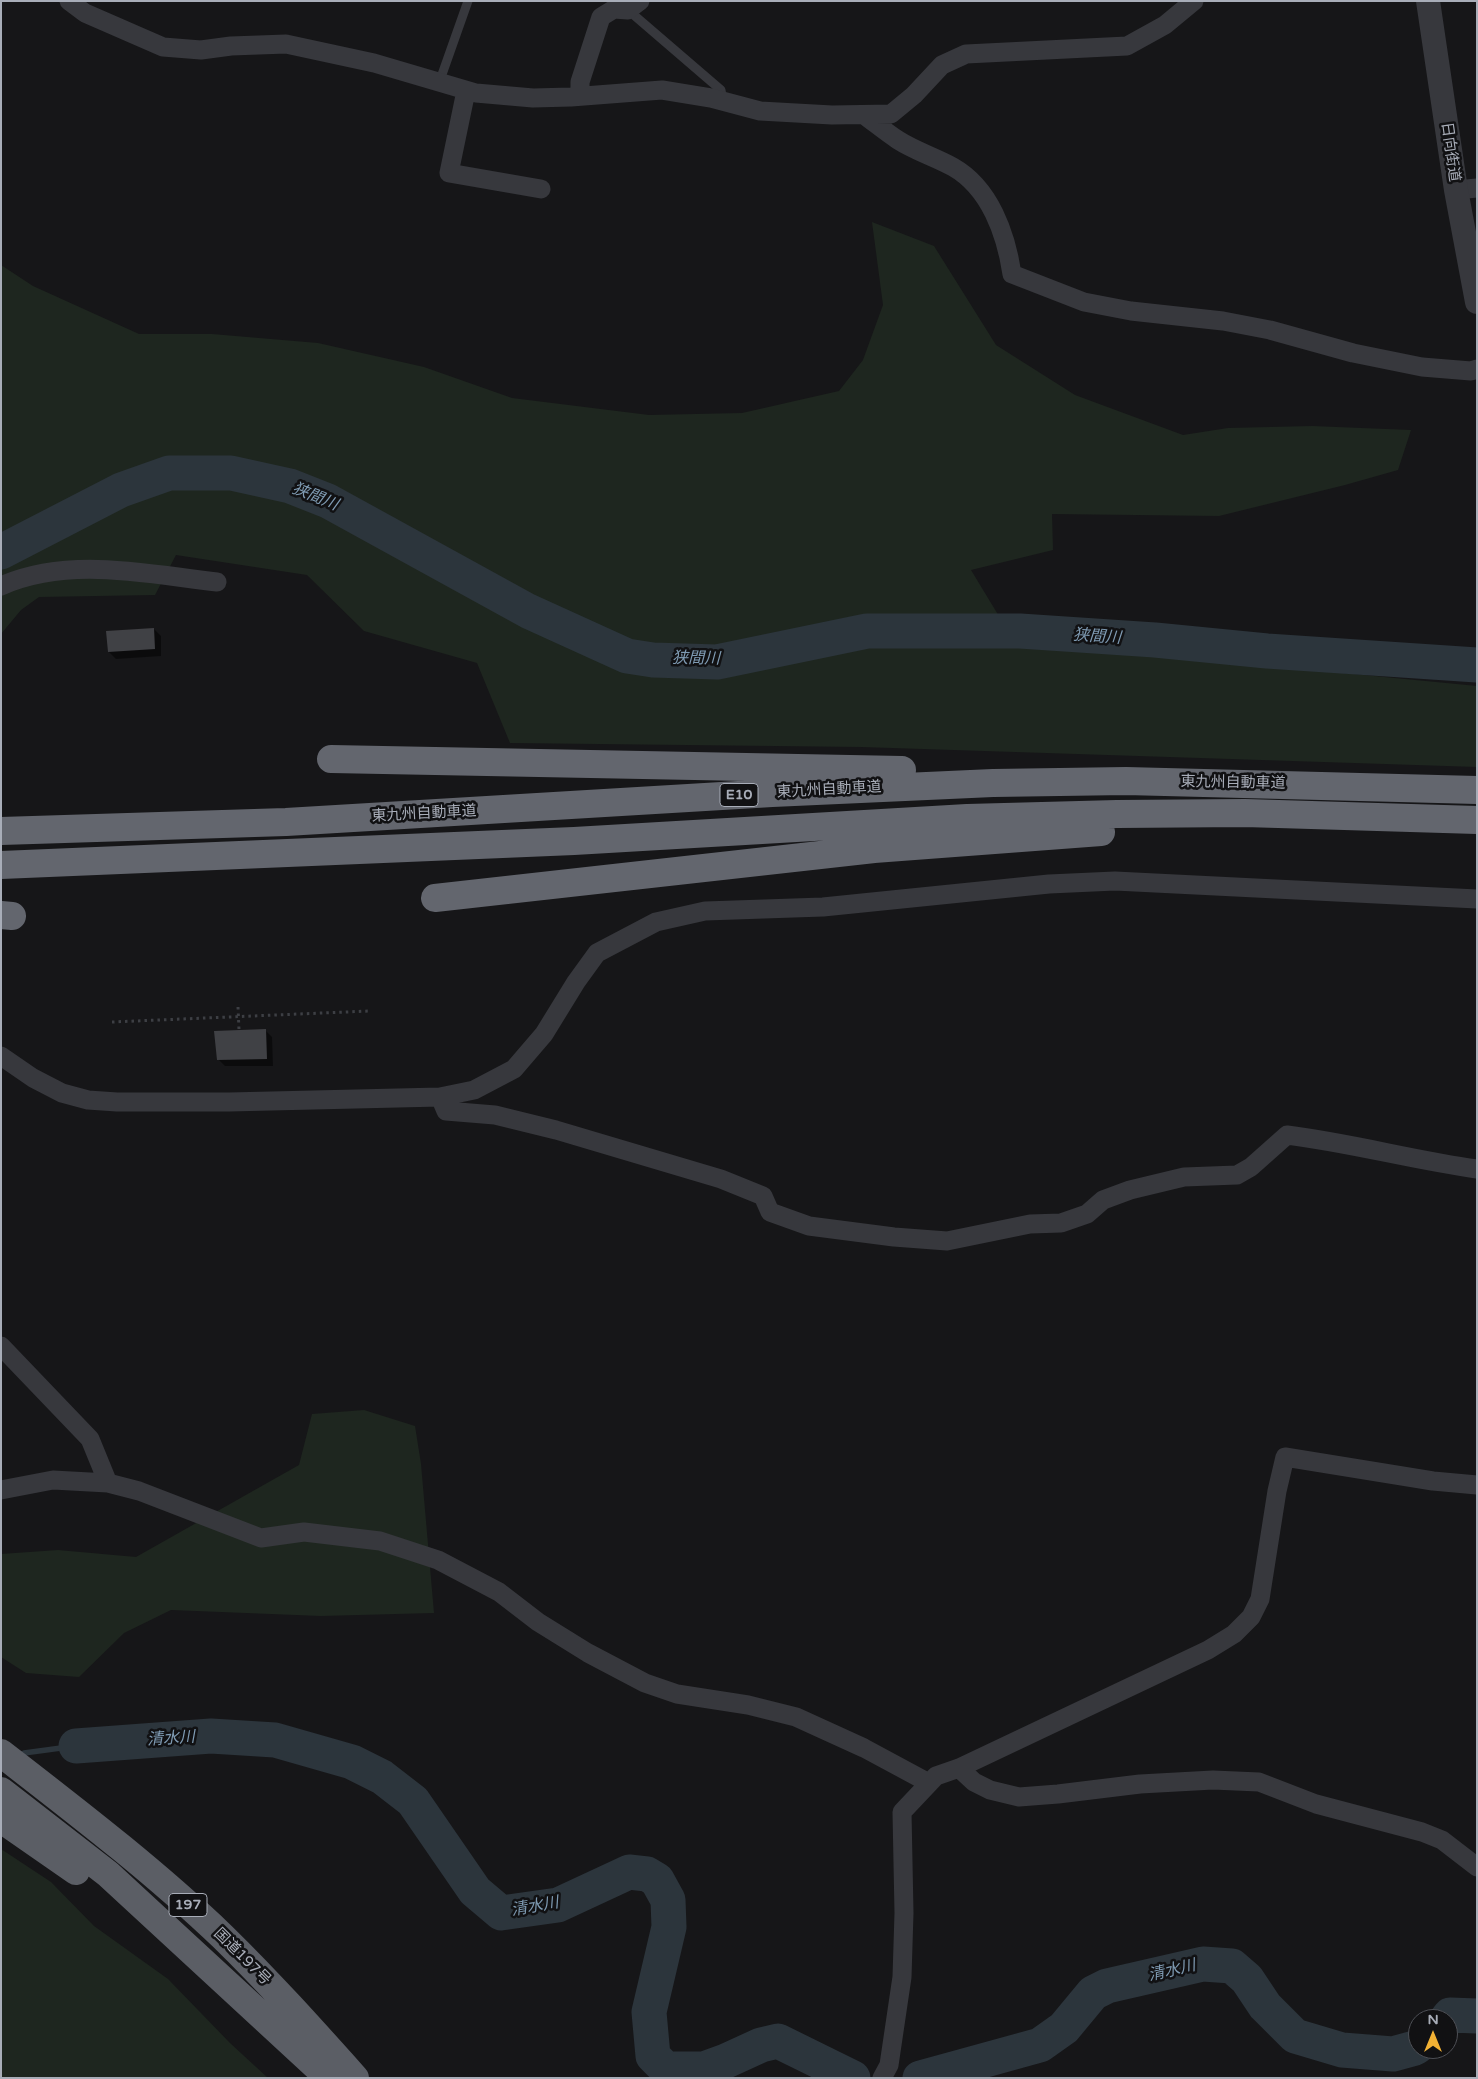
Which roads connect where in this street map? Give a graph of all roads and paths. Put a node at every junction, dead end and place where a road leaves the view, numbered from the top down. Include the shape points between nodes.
1 (69, 1) edge
2 (468, 1) edge
3 (1194, 1) edge
4 (1428, 1) edge
5 (634, 6) edge
6 (438, 83) junction
7 (466, 90) junction
8 (580, 96) junction
9 (723, 101) junction
10 (864, 115) junction
11 (541, 189) dead end
12 (1466, 189) edge
13 (1477, 302) edge
14 (1477, 369) edge
15 (217, 582) dead end
16 (1, 586) edge
17 (331, 758) dead end
18 (1126, 781) junction
19 (1477, 790) edge
20 (1473, 820) edge
21 (1, 831) edge
22 (1, 865) edge
23 (436, 898) dead end
24 (1477, 899) edge
25 (238, 1007) dead end
26 (369, 1012) dead end
27 (239, 1017) junction
28 (112, 1022) dead end
29 (239, 1030) dead end
30 (1, 1056) edge
31 (440, 1097) junction
32 (1477, 1169) edge
33 (1, 1346) edge
34 (108, 1483) junction
35 (1477, 1485) edge
36 (1, 1490) edge
37 (1, 1753) edge
38 (959, 1768) junction
39 (929, 1783) junction
40 (1, 1791) edge
41 (1, 1819) edge
42 (1477, 1867) edge
43 (240, 1996) junction
44 (886, 2072) edge
45 (329, 2078) edge
46 (355, 2078) edge

1 - 6 street via 85,13 163,47 201,50 286,44 374,63
2 - 6 lane
3 - 10 street via 1165,25 1127,46 966,54 942,65 891,114
4 - 12 street, 日向街道
5 - 8 street via 614,9 600,17 580,82
5 - 9 lane via 721,90
6 - 7 street
7 - 8 street via 476,94 533,98
7 - 11 street via 450,173
8 - 9 street via 662,90
9 - 10 street via 760,111
10 - 14 street via 899,140 954,168 981,190 996,216 1012,274 1084,302 1270,330 1353,353 1422,367
12 - 13 street, 日向街道
15 - 16 street via 108,569 74,569 34,573
17 - 18 highway via 959,771
18 - 19 highway, 東九州自動車道 / E10
18 - 21 highway, 東九州自動車道 / E10 via 782,792 286,822
20 - 22 highway, 東九州自動車道 via 1245,813 1004,817 574,841
20 - 23 highway via 1080,834 874,849
24 - 31 street via 1114,881 1048,884 823,907 705,911 656,922 597,953 544,1034 514,1069 474,1090
25 - 27 path
26 - 27 path
27 - 28 path
27 - 29 path
30 - 31 street via 33,1078 88,1100 229,1102
31 - 32 street via 446,1111 495,1115 556,1130 722,1179 763,1196 770,1212 808,1226 947,1241 1030,1224 1061,1223 1087,1214 1103,1200 1184,1176 1237,1175 1287,1134 1334,1140 1354,1147
33 - 34 street via 90,1439
34 - 36 street via 53,1480
34 - 39 street via 139,1491 261,1538 304,1532 380,1541 438,1560 499,1592 538,1622 645,1683 677,1694 748,1705 796,1717
35 - 38 street via 1285,1457 1260,1599 1251,1617 1234,1634 1208,1650
37 - 46 highway, 国道197号 / 197 via 187,1904 261,1976
38 - 39 street via 936,1776
38 - 42 street via 974,1782 990,1790 1019,1797 1140,1784 1213,1780 1259,1782 1316,1804 1422,1832 1442,1840
39 - 44 street via 902,1812 902,1977
40 - 43 highway, 国道197号 / 197 via 108,1874
41 - 43 highway via 56,1856
43 - 45 highway, 国道197号 / 197

